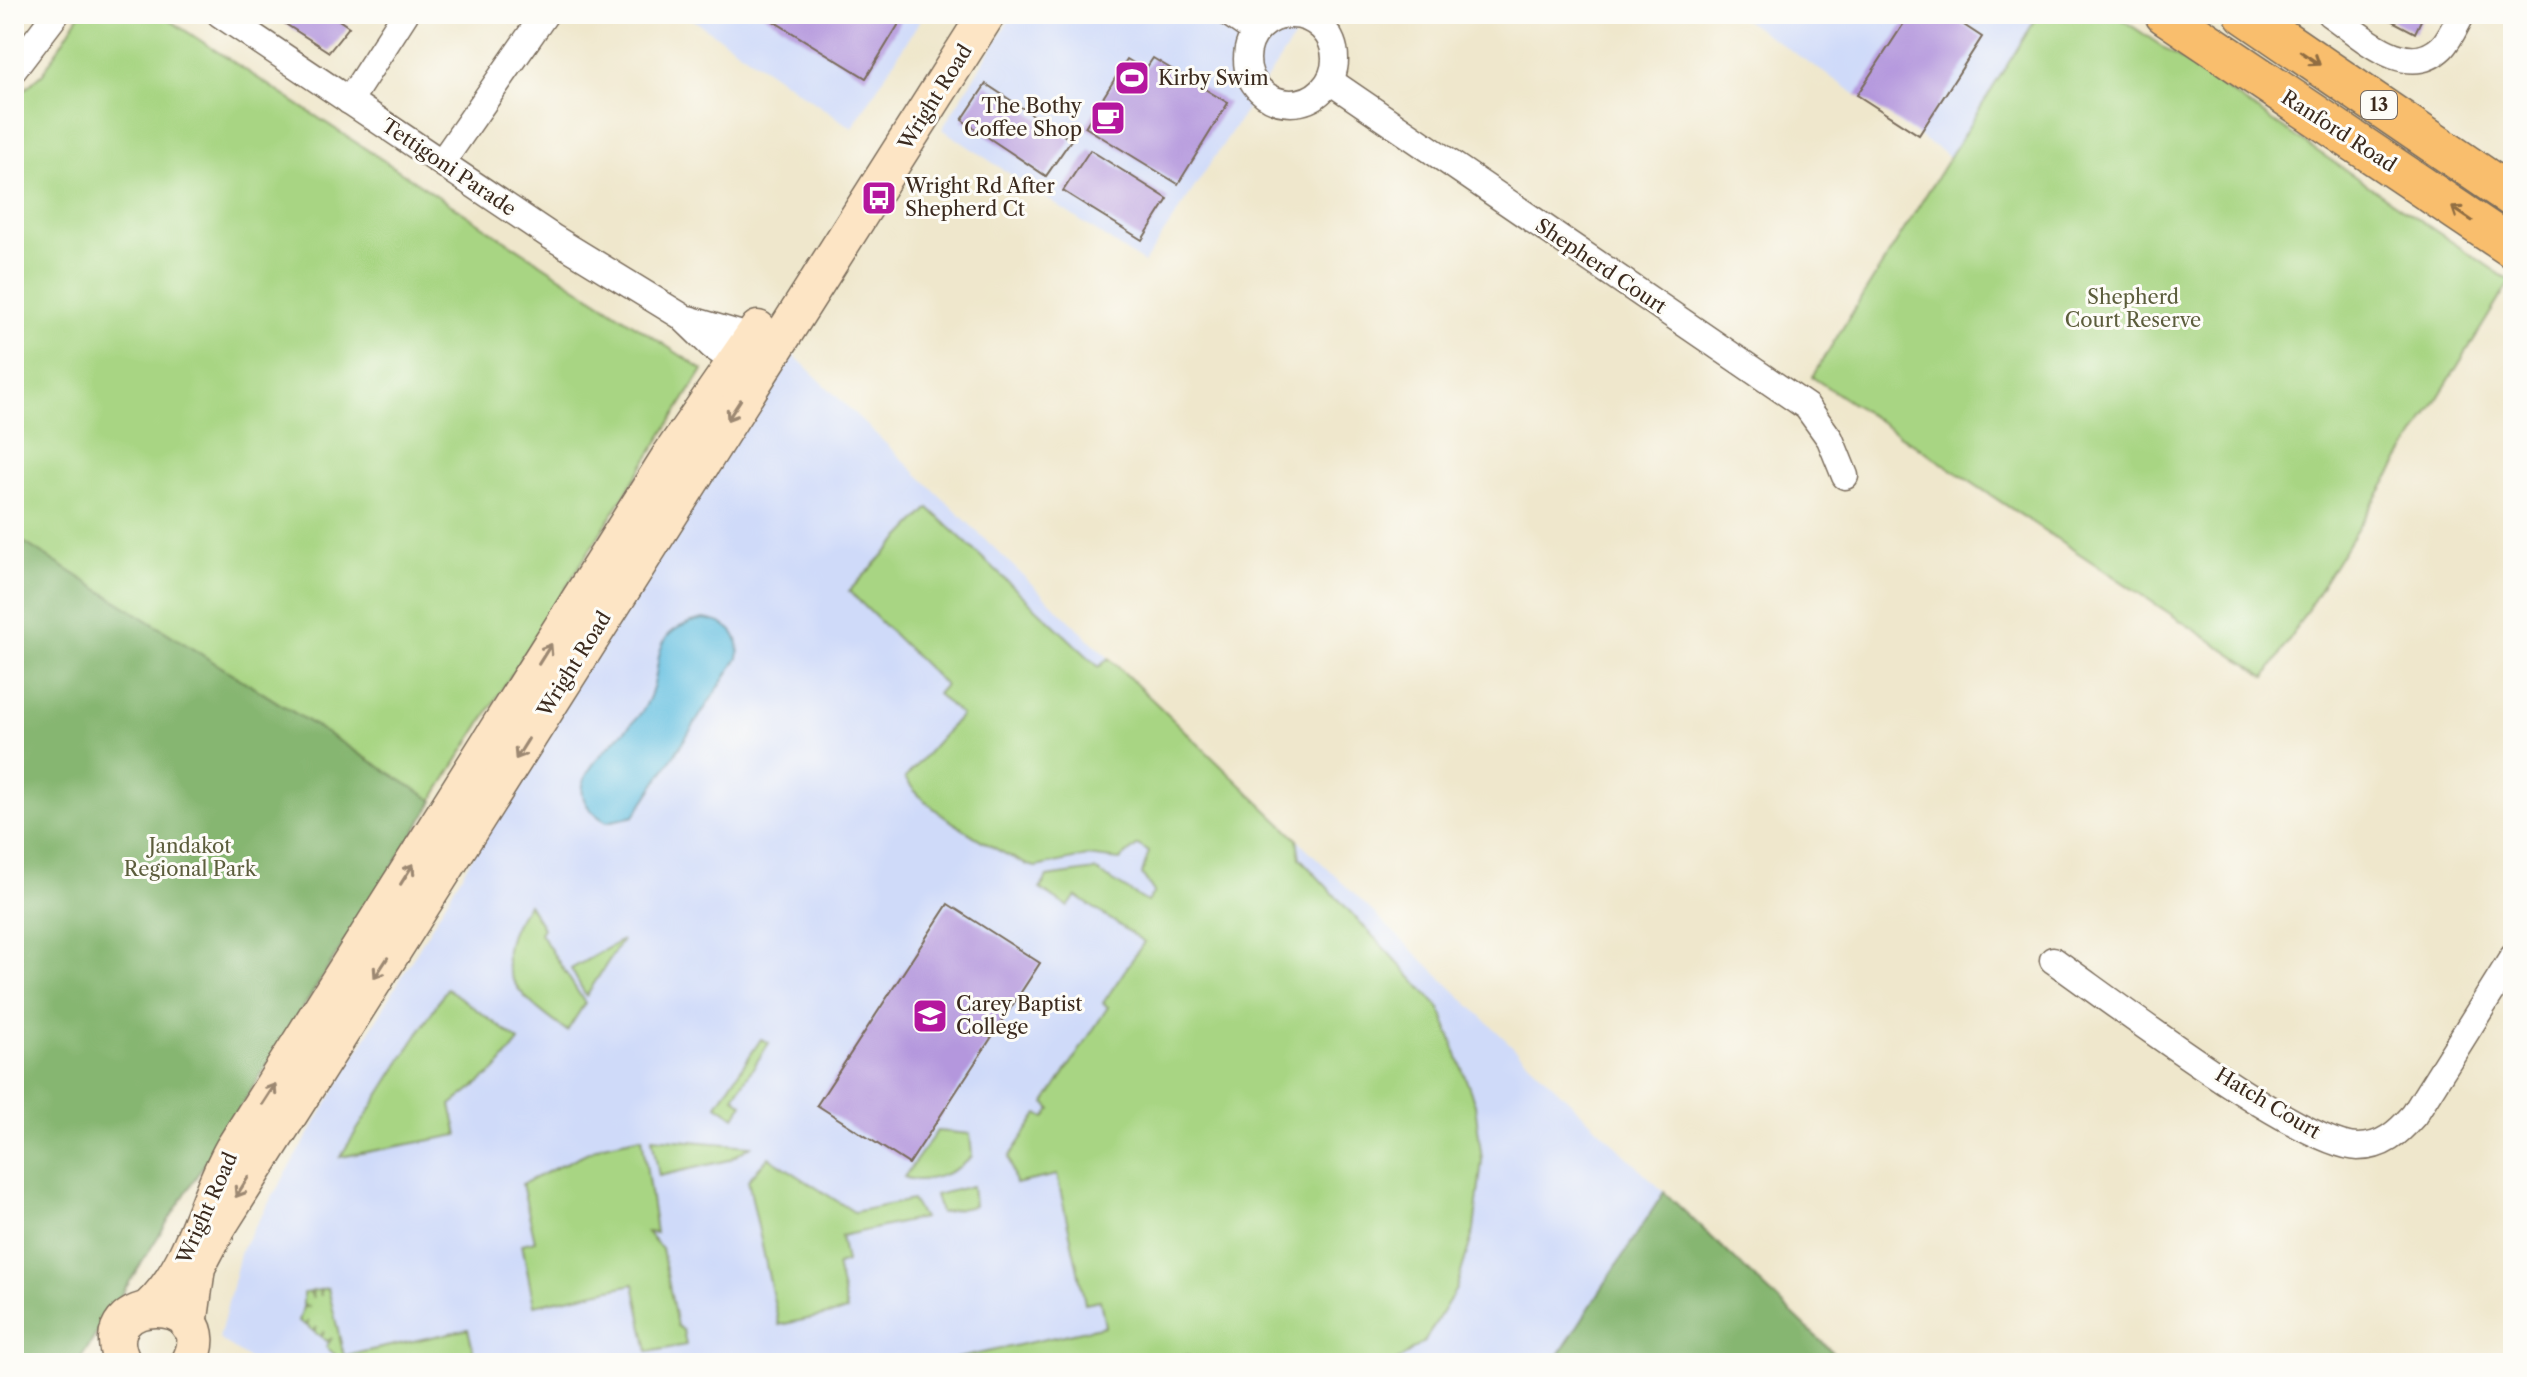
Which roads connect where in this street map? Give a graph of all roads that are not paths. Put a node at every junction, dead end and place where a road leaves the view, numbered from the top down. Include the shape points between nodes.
1 (56, 14) edge
2 (220, 14) edge
3 (405, 14) edge
4 (545, 14) edge
5 (958, 14) edge
6 (987, 14) edge
7 (1230, 14) edge
8 (2165, 14) edge
9 (2245, 14) edge
10 (2330, 14) edge
11 (2462, 14) edge
12 (1316, 18) edge
13 (1256, 32) junction
14 (14, 69) edge
15 (1330, 81) junction
16 (349, 101) junction
17 (442, 162) junction
18 (2513, 197) edge
19 (2513, 248) edge
20 (754, 358) junction
21 (1845, 476) dead end
22 (440, 850) junction
23 (2513, 957) edge
24 (2053, 960) dead end
25 (150, 1307) junction
26 (195, 1349) edge
27 (121, 1362) edge

1 - 14 street
2 - 16 street, Tettigoni Parade
3 - 16 street
4 - 17 street
5 - 20 street, Wright Road
6 - 20 street, Wright Road
7 - 13 street
19 -> 8 main road, Ranford Road / 13
9 -> 18 main road, 13
10 - 11 street via 2393,57 2413,60 2443,46
12 - 13 street via 1281,16
12 - 15 street via 1335,53
13 - 15 street via 1246,59 1259,106 1294,104 1321,93
15 - 21 street, Shepherd Court via 1807,407 1830,439
16 - 17 street, Tettigoni Parade
17 - 20 street, Tettigoni Parade via 552,237
20 - 22 street, Wright Road
25 -> 22 street, Wright Road via 179,1272 233,1149
22 -> 26 street, Wright Road via 212,1236 197,1267
23 - 24 street, Hatch Court via 2414,1115 2398,1134 2356,1147 2300,1127
25 - 26 street, Wright Road via 174,1311
25 - 27 street, Wright Road via 124,1324 119,1335

